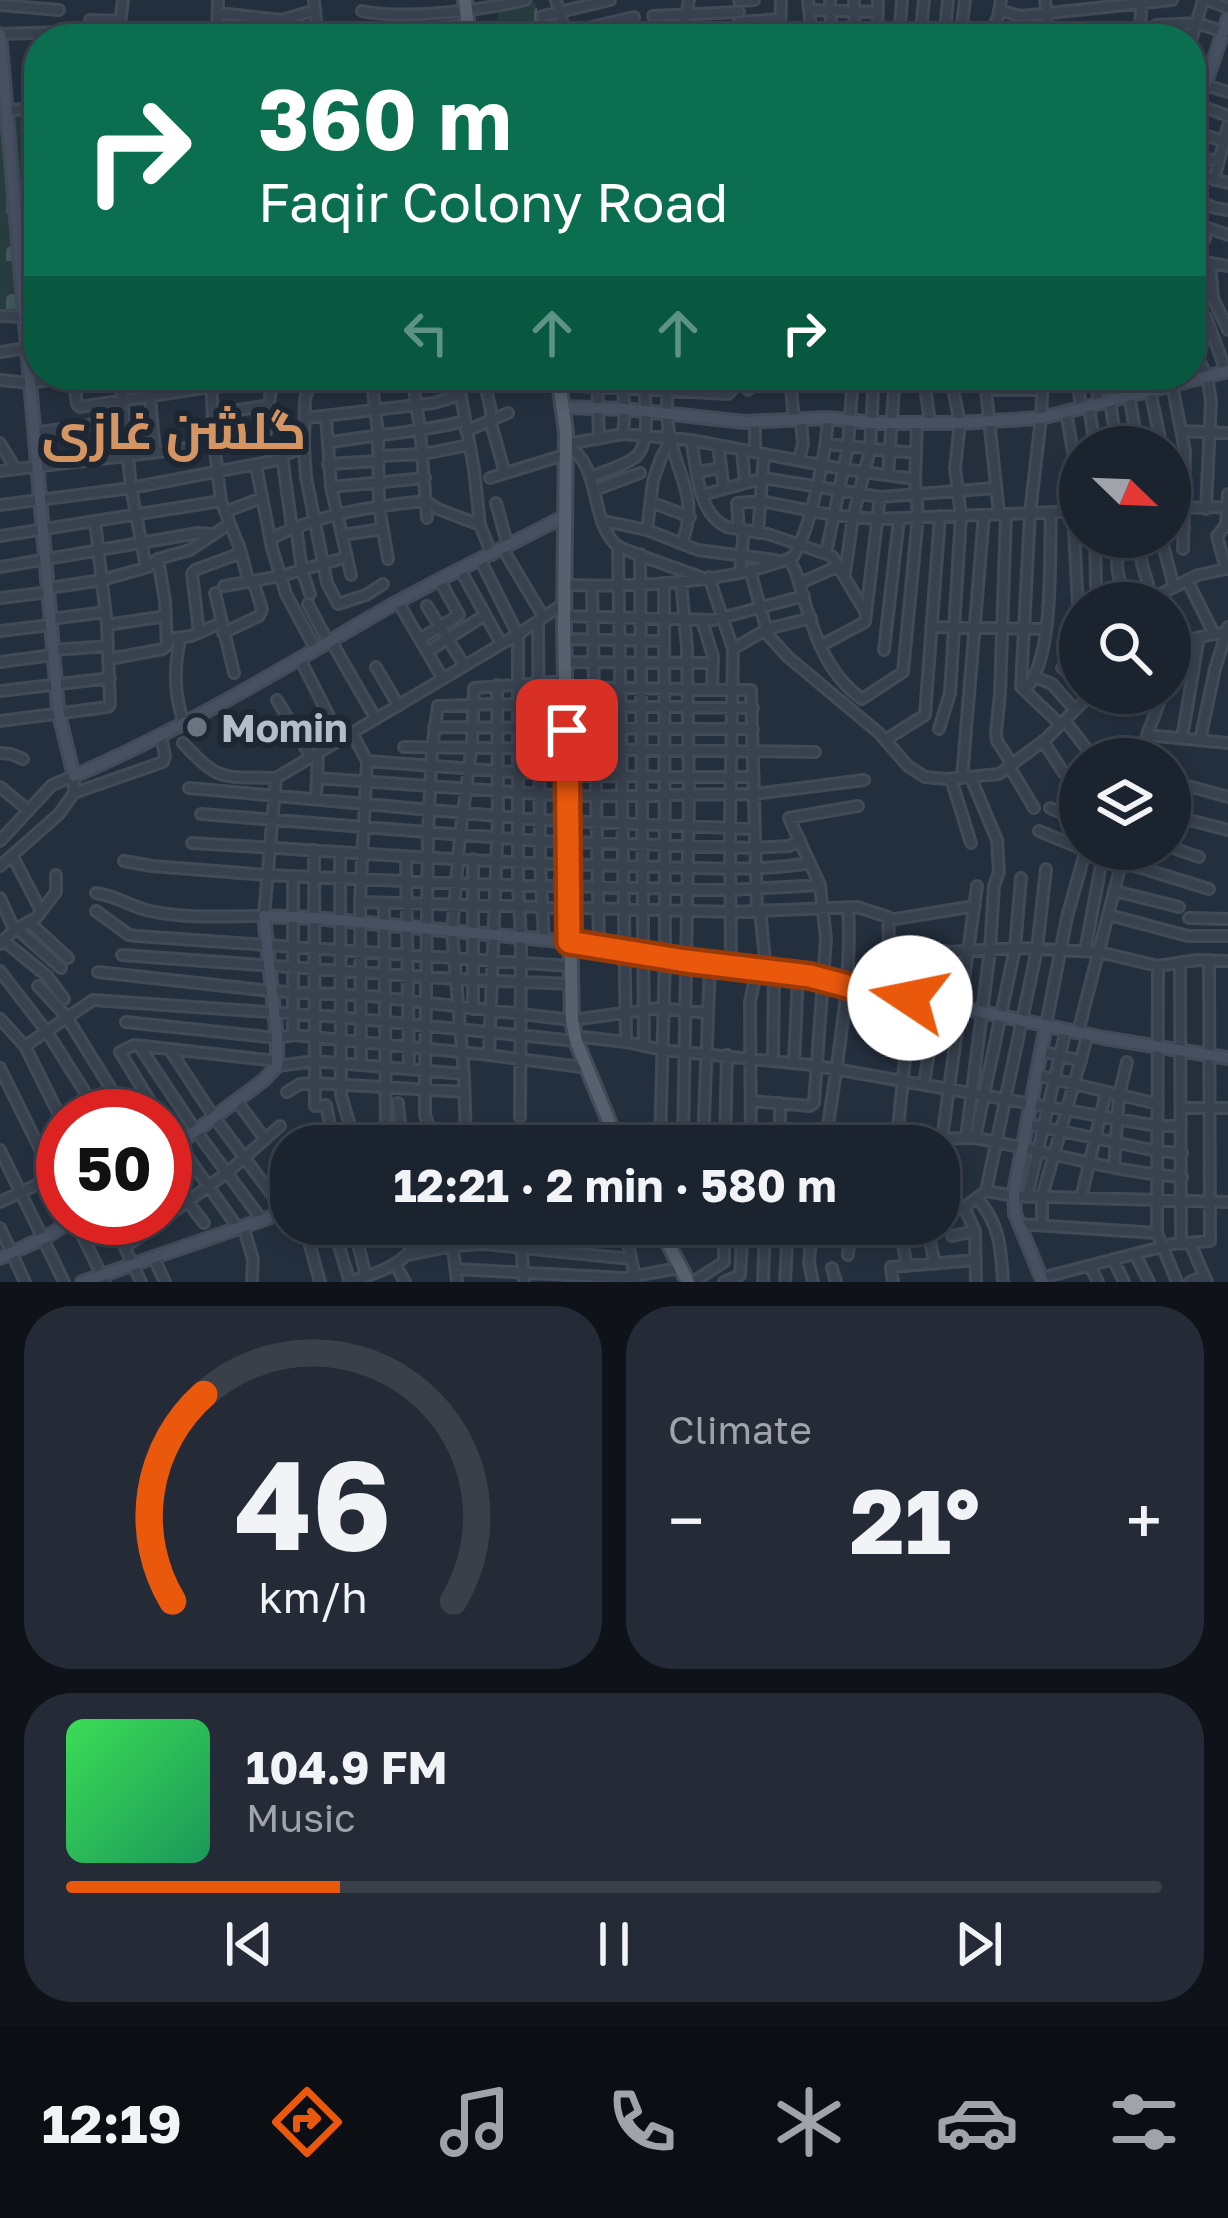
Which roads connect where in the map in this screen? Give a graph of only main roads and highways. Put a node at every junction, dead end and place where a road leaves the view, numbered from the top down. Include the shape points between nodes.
1 (1228, 18) edge
2 (1226, 32) edge
3 (0, 34) edge
4 (1206, 82) edge
5 (24, 317) edge
6 (31, 390) edge
7 (561, 390) edge
8 (1123, 396) edge
9 (564, 407) junction
10 (565, 516) junction
11 (569, 942) junction
12 (1046, 1025) junction
13 (1228, 1058) edge
14 (607, 1125) edge
15 (192, 1134) edge
16 (270, 1217) edge
17 (36, 1241) edge
18 (669, 1245) edge
19 (6, 1256) edge
20 (103, 1278) edge
21 (1042, 1280) edge
22 (82, 1282) edge
23 (691, 1282) edge
24 (1026, 1282) edge

1 - 2 main road
2 - 4 main road
3 - 5 main road
6 - 10 main road via 59,714 74,776
7 - 9 main road
8 - 9 main road via 1041,418 924,424
9 - 10 main road
10 - 11 main road
11 - 12 main road via 821,978
11 - 14 main road via 575,1038
11 - 15 main road via 264,916 277,1064
12 - 13 main road
12 - 21 main road via 1022,1146 1019,1224
16 - 20 main road
17 - 19 main road
18 - 23 main road
20 - 22 main road
21 - 24 main road

